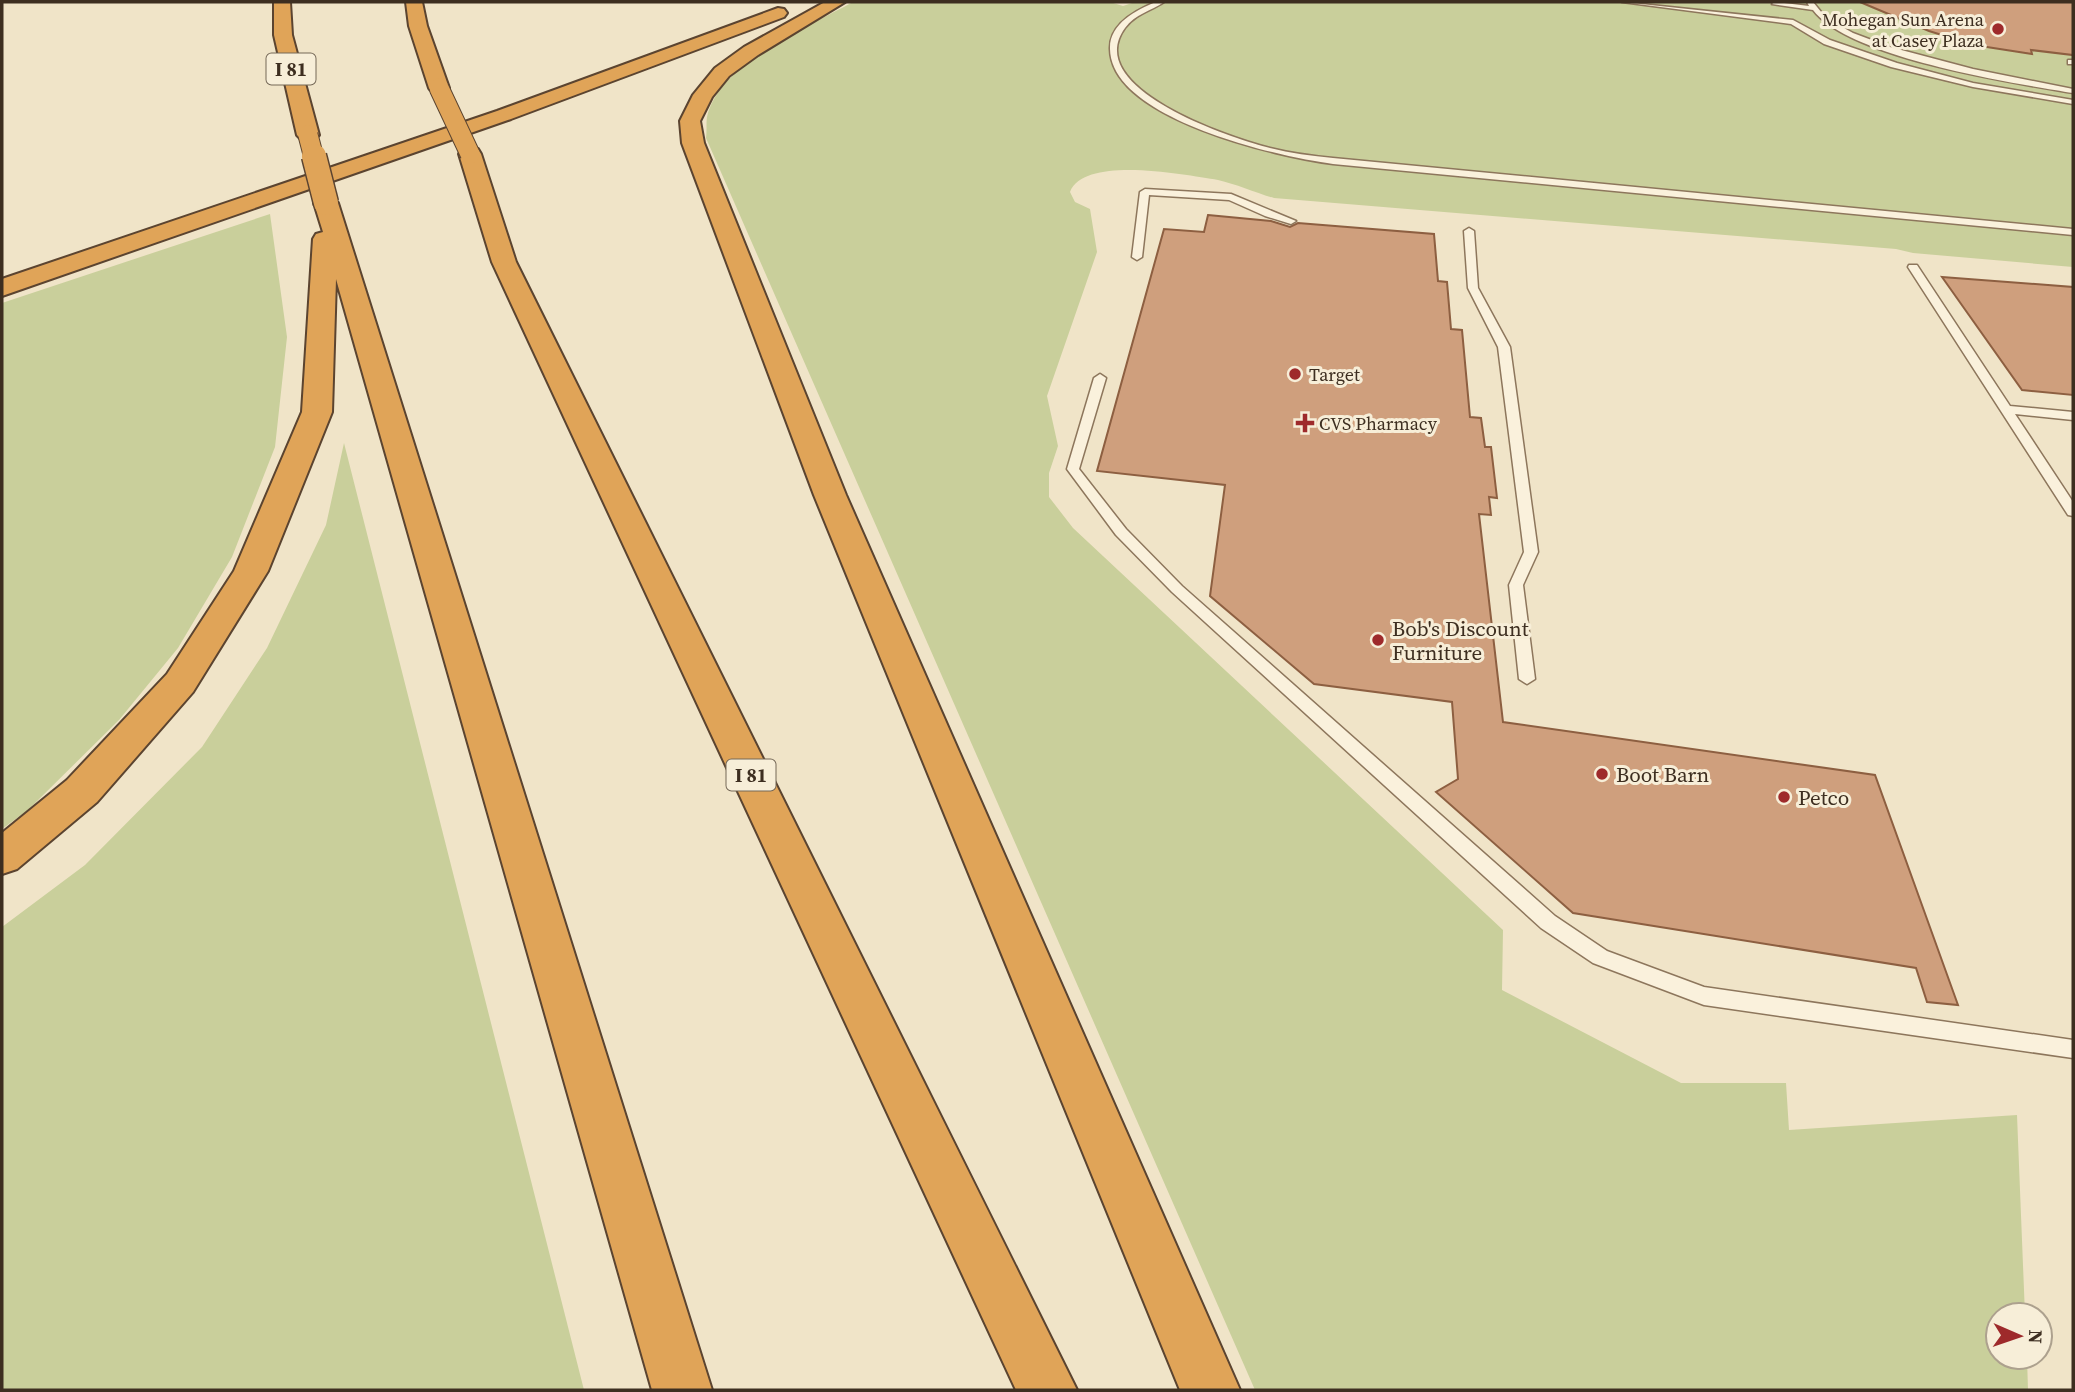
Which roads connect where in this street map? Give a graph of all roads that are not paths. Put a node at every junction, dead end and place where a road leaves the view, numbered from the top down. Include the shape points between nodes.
1 (282, 2) edge
2 (414, 2) edge
3 (784, 2) edge
4 (806, 2) edge
5 (836, 2) edge
6 (1161, 2) edge
7 (1625, 2) edge
8 (1775, 4) dead end
9 (1811, 5) edge
10 (2073, 90) edge
11 (2073, 102) edge
12 (326, 206) junction
13 (1291, 221) dead end
14 (1469, 230) dead end
15 (2073, 232) edge
16 (1137, 257) dead end
17 (1913, 267) dead end
18 (2, 272) edge
19 (2, 288) edge
20 (1100, 379) dead end
21 (2005, 409) junction
22 (2073, 416) edge
23 (2073, 512) edge
24 (1527, 679) dead end
25 (2, 857) edge
26 (2073, 1049) edge
27 (681, 1390) edge
28 (1047, 1390) edge
29 (1210, 1390) edge

1 - 12 highway, I 81, bridge via 283,35
2 - 28 highway, I 81, bridge via 439,88 470,154 504,262
3 - 18 highway
4 - 19 highway via 504,115
5 - 29 highway via 722,72 690,121 693,143 830,495
6 - 15 lane via 1124,22 1116,34 1111,54 1119,74 1165,110 1271,151 1332,161
7 - 11 lane via 1793,22 1827,41 1894,65 1973,85
8 - 9 lane
9 - 10 lane via 1853,34 1910,56 1964,71
12 - 25 highway via 317,412 251,571 180,683 82,791
12 - 27 highway, I 81
13 - 16 lane via 1231,197 1145,192
14 - 24 lane via 1474,288 1504,347 1517,441 1531,552 1516,585
17 - 21 lane
20 - 26 lane via 1073,469 1100,509 1177,589 1548,922 1600,957 1704,996
21 - 22 lane
21 - 23 lane

